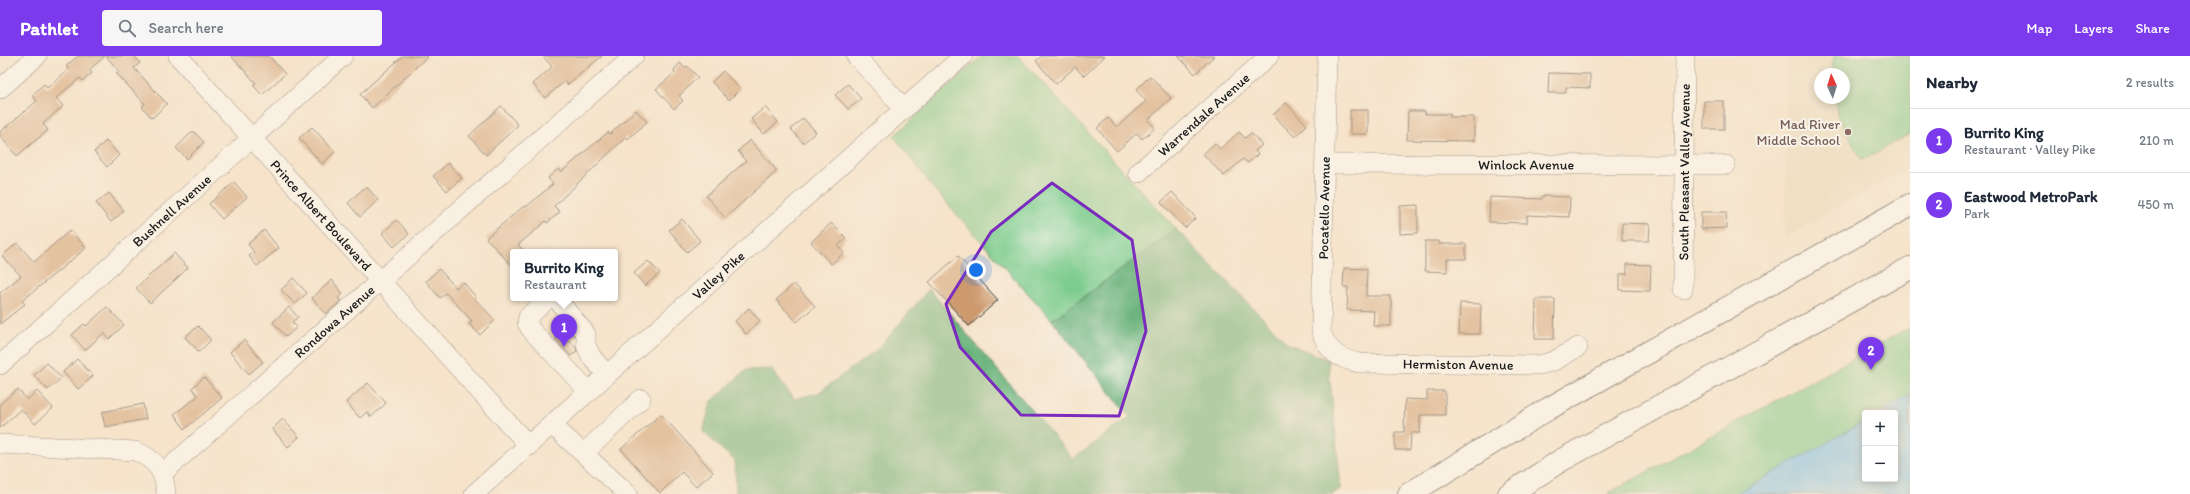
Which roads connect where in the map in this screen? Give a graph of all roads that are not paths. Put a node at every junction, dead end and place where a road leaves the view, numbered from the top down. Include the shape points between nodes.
1 (36, 56) edge
2 (178, 56) edge
3 (343, 56) edge
4 (634, 56) edge
5 (856, 56) edge
6 (963, 56) edge
7 (1269, 56) edge
8 (1327, 56) edge
9 (1685, 56) edge
10 (0, 88) edge
11 (904, 109) junction
12 (252, 138) junction
13 (1325, 164) junction
14 (1684, 164) junction
15 (1726, 165) dead end
16 (1138, 173) dead end
17 (1910, 205) edge
18 (1910, 268) edge
19 (380, 280) junction
20 (1683, 289) dead end
21 (545, 301) edge
22 (558, 301) edge
23 (1578, 347) dead end
24 (1336, 355) joint
25 (0, 365) edge
26 (607, 375) junction
27 (589, 392) junction
28 (641, 399) dead end
29 (552, 425) junction
30 (0, 444) edge
31 (529, 446) junction
32 (584, 453) junction
33 (163, 473) junction
34 (166, 494) edge
35 (474, 494) edge
36 (628, 494) edge
37 (1409, 494) edge
38 (1509, 494) edge

1 - 10 street
2 - 12 street, Prince Albert Boulevard
3 - 12 street, Bushnell Avenue
4 - 19 street, Rondowa Avenue
5 - 11 street
6 - 11 street, Valley Pike
7 - 16 street, Warrendale Avenue
8 - 13 street, Pocatello Avenue
9 - 14 street, South Pleasant Valley Avenue
11 - 26 street, Valley Pike
12 - 19 street, Prince Albert Boulevard
12 - 25 street, Bushnell Avenue
13 - 14 street, Winlock Avenue
13 - 24 street, Pocatello Avenue via 1321,331 1328,348
14 - 15 street, Winlock Avenue
14 - 20 street, South Pleasant Valley Avenue
17 - 37 highway via 1548,409
18 - 38 highway via 1560,461
19 - 31 street, Prince Albert Boulevard
19 - 33 street, Rondowa Avenue
21 - 27 street via 528,317 527,323
22 - 26 street via 586,334 586,344 591,356
23 - 24 street, Hermiston Avenue via 1554,361 1539,365 1359,363
26 - 27 street, Valley Pike
27 - 29 street, Valley Pike
28 - 32 street
29 - 31 street, Valley Pike
29 - 32 street
30 - 33 street via 135,451 154,460
31 - 35 street, Valley Pike
32 - 36 street
33 - 34 street

